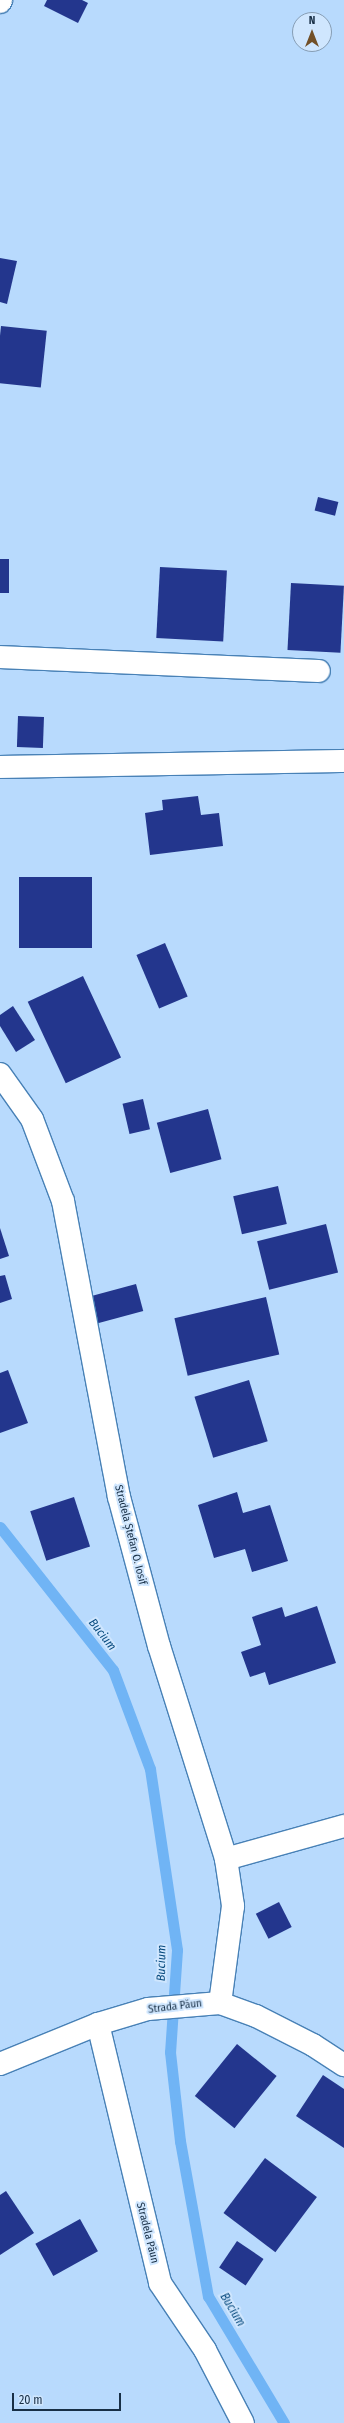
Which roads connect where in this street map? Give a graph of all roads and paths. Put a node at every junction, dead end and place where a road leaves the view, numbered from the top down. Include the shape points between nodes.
1 (0, 657) edge
2 (319, 671) dead end
3 (344, 761) edge
4 (0, 767) edge
5 (0, 1074) edge
6 (344, 1826) edge
7 (226, 1859) junction
8 (220, 2003) junction
9 (98, 2024) junction
10 (0, 2064) edge
11 (344, 2065) edge
12 (243, 2423) edge

1 - 2 street
3 - 4 street
5 - 7 street, Stradela Ștefan O. Iosif via 32,1119 63,1201 119,1497 159,1646
6 - 7 street
7 - 8 street, Stradela Ștefan O. Iosif via 233,1906
8 - 9 street, Strada Păun via 148,2009
8 - 11 street, Strada Păun via 256,2016 313,2045
9 - 10 street, Strada Păun
9 - 12 street, Stradela Păun via 160,2283 205,2350

